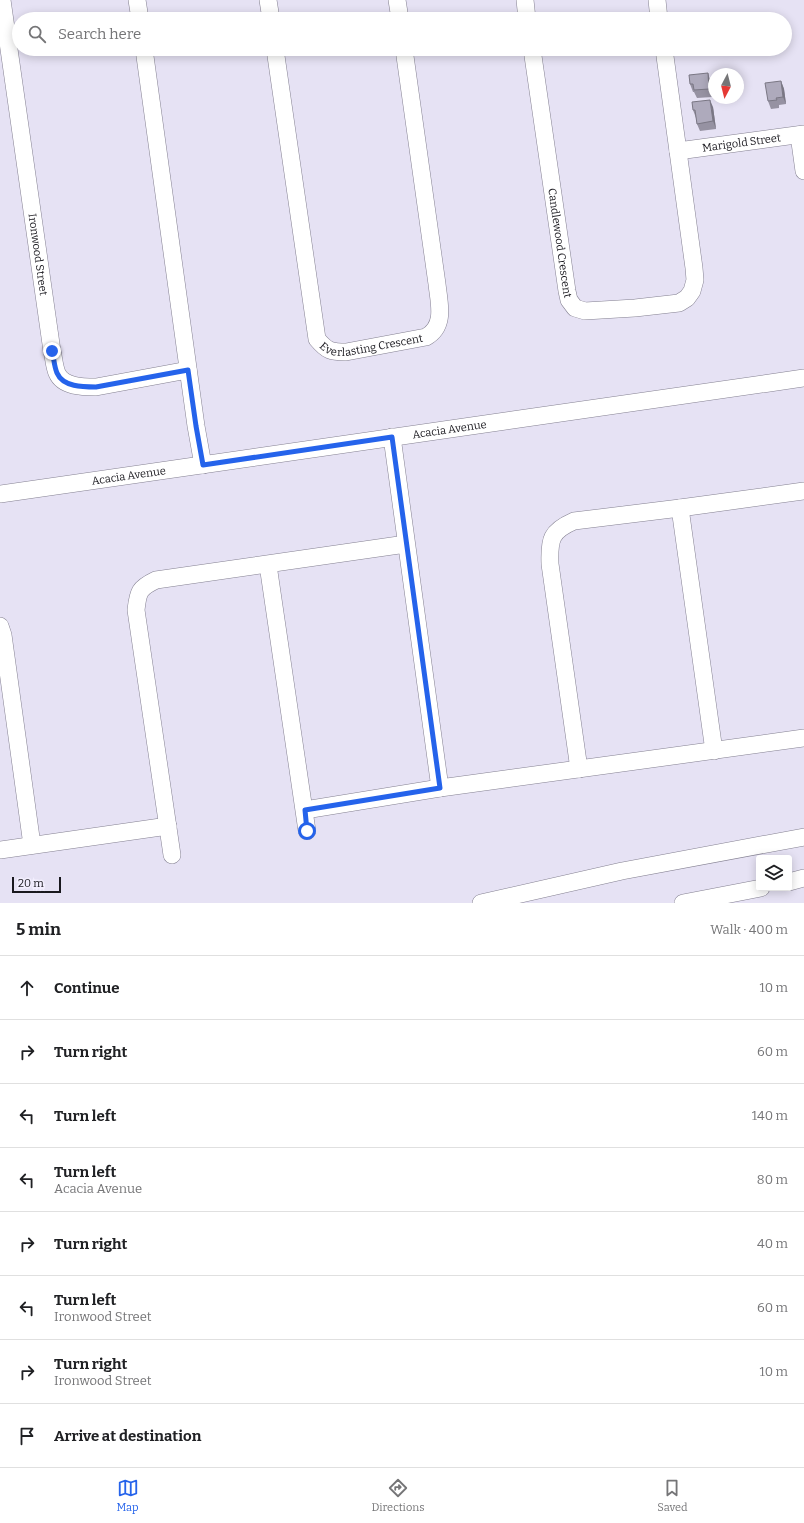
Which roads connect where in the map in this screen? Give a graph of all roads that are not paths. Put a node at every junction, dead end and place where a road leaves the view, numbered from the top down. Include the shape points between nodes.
1 (2, 0) edge
2 (137, 0) edge
3 (268, 0) edge
4 (397, 0) edge
5 (525, 0) edge
6 (657, 0) edge
7 (139, 12) edge
8 (270, 12) edge
9 (399, 12) edge
10 (527, 12) edge
11 (659, 12) edge
12 (145, 56) edge
13 (276, 56) edge
14 (405, 56) edge
15 (533, 56) edge
16 (665, 56) edge
17 (801, 134) edge
18 (678, 151) junction
19 (804, 170) edge
20 (188, 370) junction
21 (804, 378) edge
22 (392, 437) junction
23 (203, 465) junction
24 (804, 491) edge
25 (0, 494) edge
26 (680, 508) junction
27 (406, 544) junction
28 (268, 565) junction
29 (0, 626) edge
30 (804, 738) edge
31 (714, 751) junction
32 (579, 769) junction
33 (440, 788) junction
34 (305, 810) junction
35 (168, 826) junction
36 (307, 831) dead end
37 (804, 837) edge
38 (32, 845) junction
39 (0, 850) edge
40 (172, 855) dead end
41 (804, 878) edge
42 (792, 881) edge
43 (756, 889) edge
44 (481, 903) edge
45 (683, 903) edge

1 - 20 street, Ironwood Street via 57,374 72,385 96,387
2 - 7 street
3 - 8 street
4 - 9 street
5 - 10 street
6 - 11 street
12 - 20 street
13 - 14 street, Everlasting Crescent via 317,339 324,348 333,352 346,352 426,337 433,333 438,323 440,310 437,284
15 - 18 street, Candlewood Crescent via 567,291 569,300 575,308 585,311 635,308 679,304 687,298 695,280
16 - 18 street, Candlewood Crescent
17 - 18 street, Marigold Street
17 - 19 street
20 - 23 street
21 - 22 street, Acacia Avenue
22 - 23 street, Acacia Avenue
22 - 27 street
23 - 25 street, Acacia Avenue
24 - 26 street
26 - 31 street
26 - 32 street via 574,520 561,526 551,542 550,564
27 - 28 street
27 - 33 street
28 - 34 street
28 - 35 street via 156,580 144,586 138,595 136,610
29 - 38 street
30 - 31 street
31 - 32 street
32 - 33 street
33 - 34 street
34 - 36 street
35 - 38 street
35 - 40 street
37 - 44 street via 622,871
38 - 39 street
41 - 42 street
43 - 45 street

